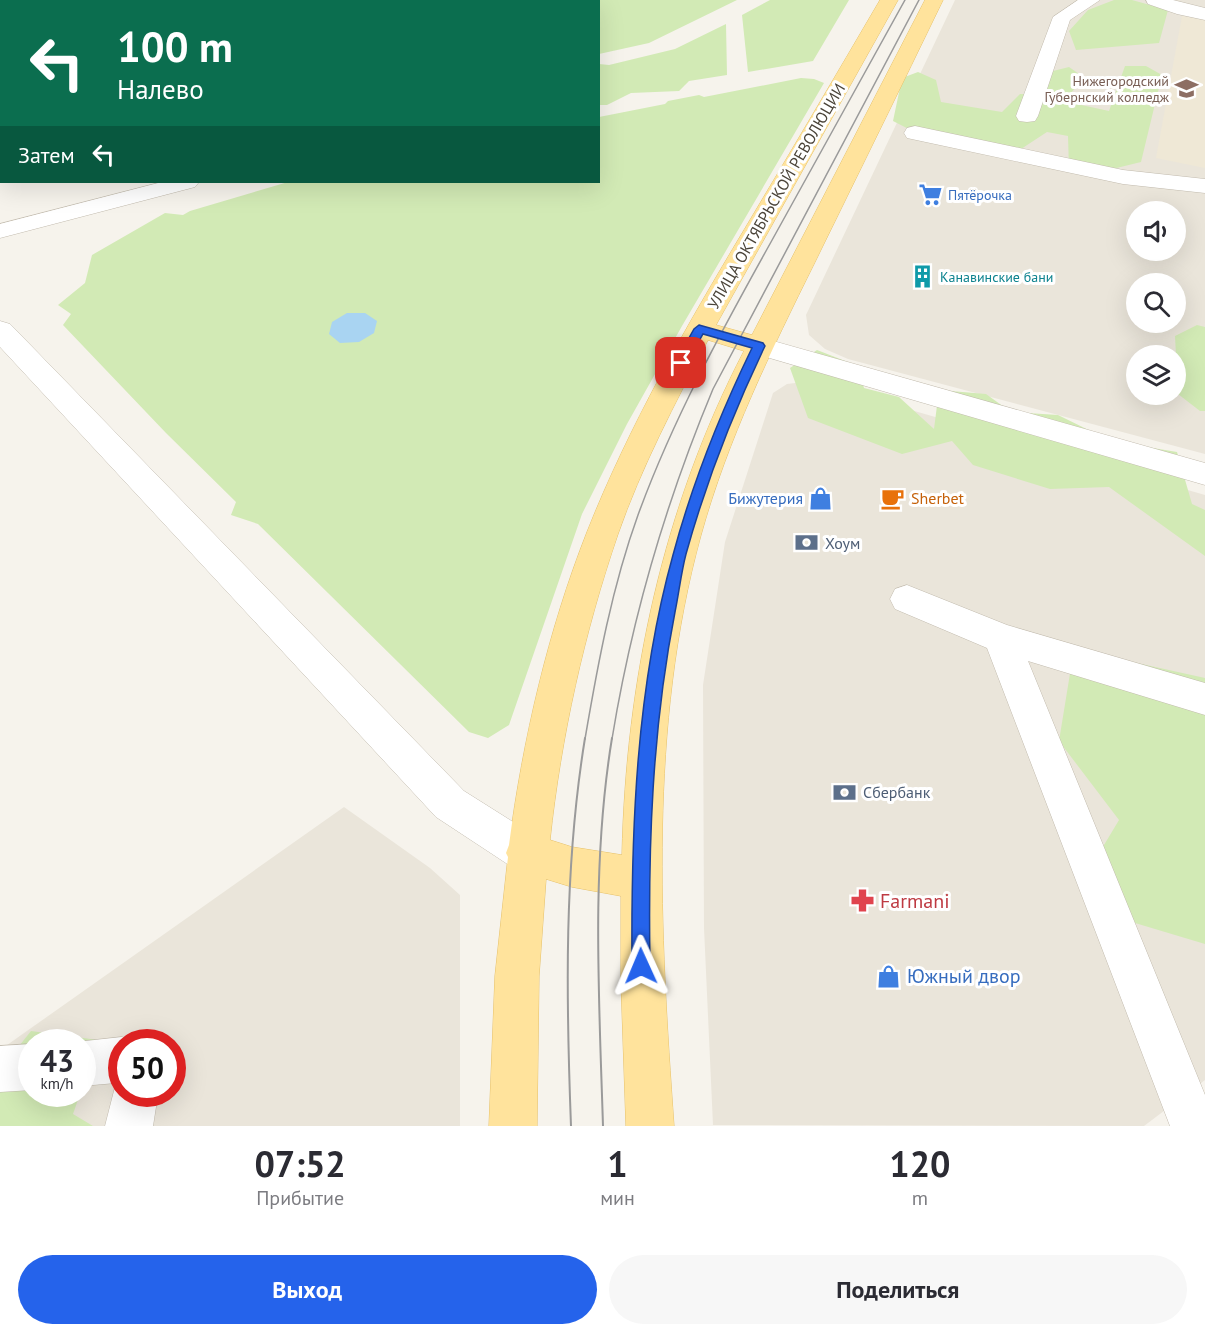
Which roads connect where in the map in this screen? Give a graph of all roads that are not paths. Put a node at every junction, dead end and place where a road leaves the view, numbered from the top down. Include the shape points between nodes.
1 (889, 0) edge
2 (934, 0) edge
3 (1091, 0) edge
4 (1155, 0) edge
5 (1205, 14) edge
6 (1027, 116) dead end
7 (915, 133) dead end
8 (183, 183) edge
9 (1205, 186) edge
10 (0, 231) edge
11 (699, 329) junction
12 (0, 330) edge
13 (759, 346) junction
14 (1205, 474) edge
15 (908, 599) dead end
16 (1001, 638) junction
17 (1205, 699) edge
18 (526, 853) junction
19 (640, 879) junction
20 (18, 1068) edge
21 (0, 1069) edge
22 (133, 1107) edge
23 (129, 1126) edge
24 (513, 1126) edge
25 (650, 1126) edge
26 (1194, 1126) edge

1 - 11 main road, УЛИЦА ОКТЯБРЬСКОЙ РЕВОЛЮЦИИ
2 - 13 main road
3 - 6 street via 1062,17
4 - 5 street
7 - 9 street via 1123,177
8 - 10 street
11 - 13 main road
11 - 18 main road, УЛИЦА ОКТЯБРЬСКОЙ РЕВОЛЮЦИИ via 648,428 602,533 562,664
12 - 18 street via 450,804
13 - 14 street
13 - 19 main road via 711,456 679,556 656,668
15 - 16 street
16 - 17 street
16 - 26 street
18 - 19 main road via 572,867
18 - 24 main road, УЛИЦА ОКТЯБРЬСКОЙ РЕВОЛЮЦИИ via 513,1032
19 - 25 main road
20 - 21 street
22 - 23 street

